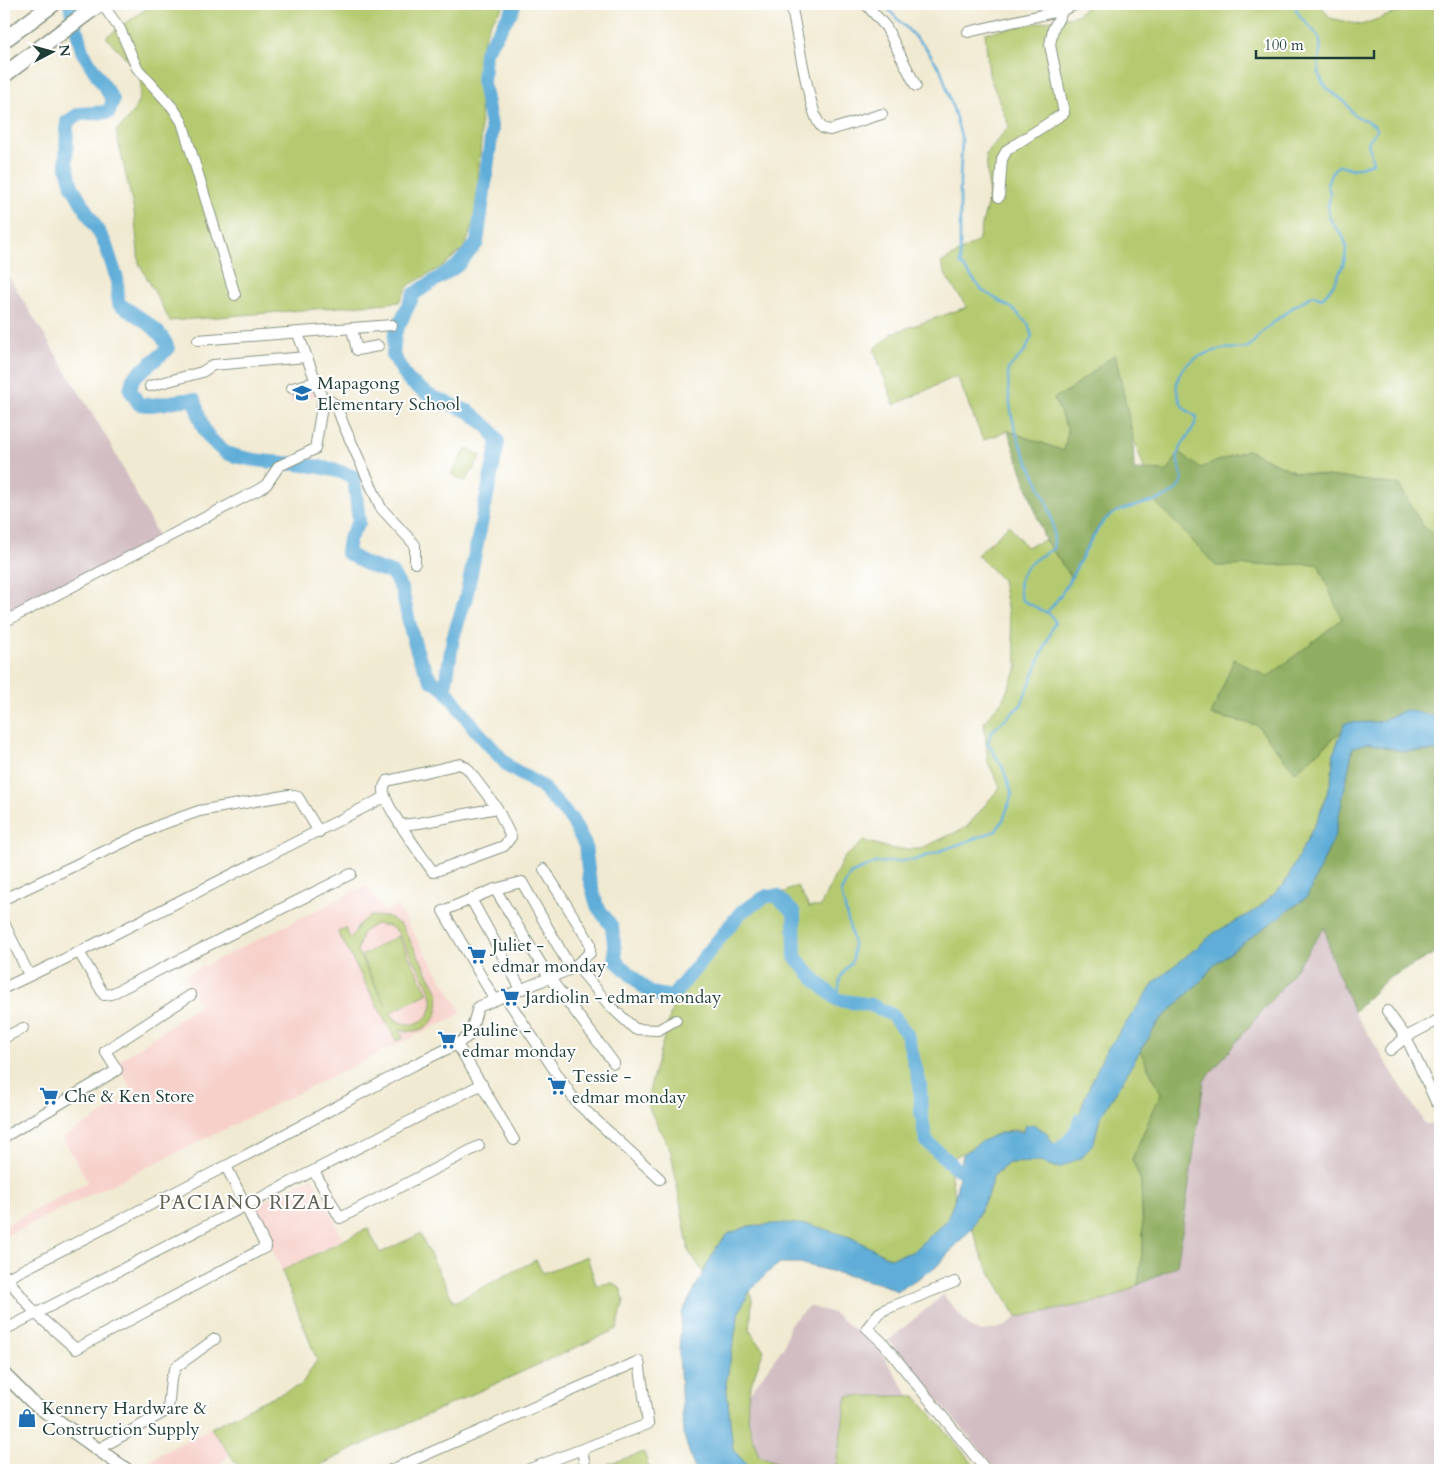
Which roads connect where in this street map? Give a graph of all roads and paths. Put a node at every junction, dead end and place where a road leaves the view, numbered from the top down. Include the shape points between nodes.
1 (100, 4) edge
2 (791, 4) edge
3 (866, 4) edge
4 (1077, 4) edge
5 (48, 8) edge
6 (1063, 10) junction
7 (968, 32) dead end
8 (4, 40) edge
9 (4, 75) edge
10 (916, 86) dead end
11 (882, 114) dead end
12 (999, 197) dead end
13 (235, 295) dead end
14 (392, 325) dead end
15 (352, 329) junction
16 (298, 334) junction
17 (198, 340) dead end
18 (378, 346) dead end
19 (306, 356) junction
20 (316, 382) junction
21 (150, 386) dead end
22 (292, 388) dead end
23 (323, 400) junction
24 (416, 563) dead end
25 (4, 622) edge
26 (385, 797) junction
27 (497, 808) junction
28 (400, 825) junction
29 (319, 832) junction
30 (544, 868) dead end
31 (351, 874) dead end
32 (495, 889) junction
33 (4, 899) edge
34 (471, 899) junction
35 (4, 923) edge
36 (79, 952) junction
37 (574, 968) junction
38 (29, 975) junction
39 (549, 977) junction
40 (4, 988) edge
41 (522, 989) junction
42 (191, 995) dead end
43 (500, 998) junction
44 (1386, 1011) dead end
45 (1440, 1019) edge
46 (676, 1020) dead end
47 (23, 1028) dead end
48 (1406, 1037) junction
49 (4, 1038) edge
50 (457, 1044) junction
51 (1390, 1050) dead end
52 (614, 1062) dead end
53 (482, 1084) junction
54 (1440, 1102) edge
55 (4, 1138) edge
56 (514, 1140) dead end
57 (479, 1146) dead end
58 (226, 1166) junction
59 (314, 1171) junction
60 (660, 1179) dead end
61 (246, 1206) junction
62 (955, 1282) dead end
63 (35, 1313) junction
64 (4, 1330) edge
65 (215, 1339) dead end
66 (4, 1374) edge
67 (97, 1450) junction
68 (582, 1451) junction
69 (127, 1470) edge
70 (391, 1470) edge
71 (527, 1470) edge
72 (586, 1470) edge
73 (986, 1470) edge

1 - 9 highway
1 - 13 street via 120,29 137,68 182,122
2 - 11 street via 811,101 820,126 830,130
3 - 10 street via 886,27
4 - 6 street
5 - 8 highway
6 - 7 street
6 - 12 street via 1053,29 1050,45 1064,113 1007,150 1002,159
14 - 15 street
15 - 16 street
15 - 18 street via 357,350
16 - 17 street
16 - 19 street
19 - 20 street
19 - 21 street via 213,365 202,372
20 - 22 street
20 - 23 street
23 - 24 street via 336,405 381,508 415,545
23 - 25 street via 315,450 279,466 266,485
26 - 27 street via 387,781 460,764 467,768
26 - 28 street
26 - 29 street
27 - 28 street
27 - 28 street via 512,837 504,846 433,872
29 - 33 street via 298,797 289,795 199,811 160,825
29 - 36 street
30 - 37 street via 590,943 590,953
31 - 36 street via 111,994 104,995
32 - 34 street
32 - 37 street via 522,882
32 - 39 street
34 - 41 street
34 - 43 street via 443,911
35 - 38 street
36 - 38 street
37 - 39 street
37 - 46 street via 635,1029 658,1030
38 - 40 street
39 - 41 street
39 - 52 street
41 - 43 street
42 - 55 street via 105,1051 117,1070
43 - 50 street via 478,1007 470,1035
43 - 60 street via 576,1102
44 - 48 street
45 - 48 street
47 - 49 street
48 - 51 street
48 - 54 street via 1428,1088 1436,1102
50 - 53 street
50 - 58 street
53 - 56 street
53 - 59 street
57 - 59 street via 340,1218
58 - 61 street
58 - 63 street via 8,1278
59 - 61 street
61 - 63 street
61 - 63 street via 266,1247 76,1349
62 - 73 street via 886,1309 867,1328 884,1344
63 - 64 street
65 - 67 street via 176,1367 171,1379 168,1410
66 - 67 main road via 33,1403
67 - 69 main road
68 - 70 street via 648,1424 639,1361
68 - 71 street
68 - 72 street

